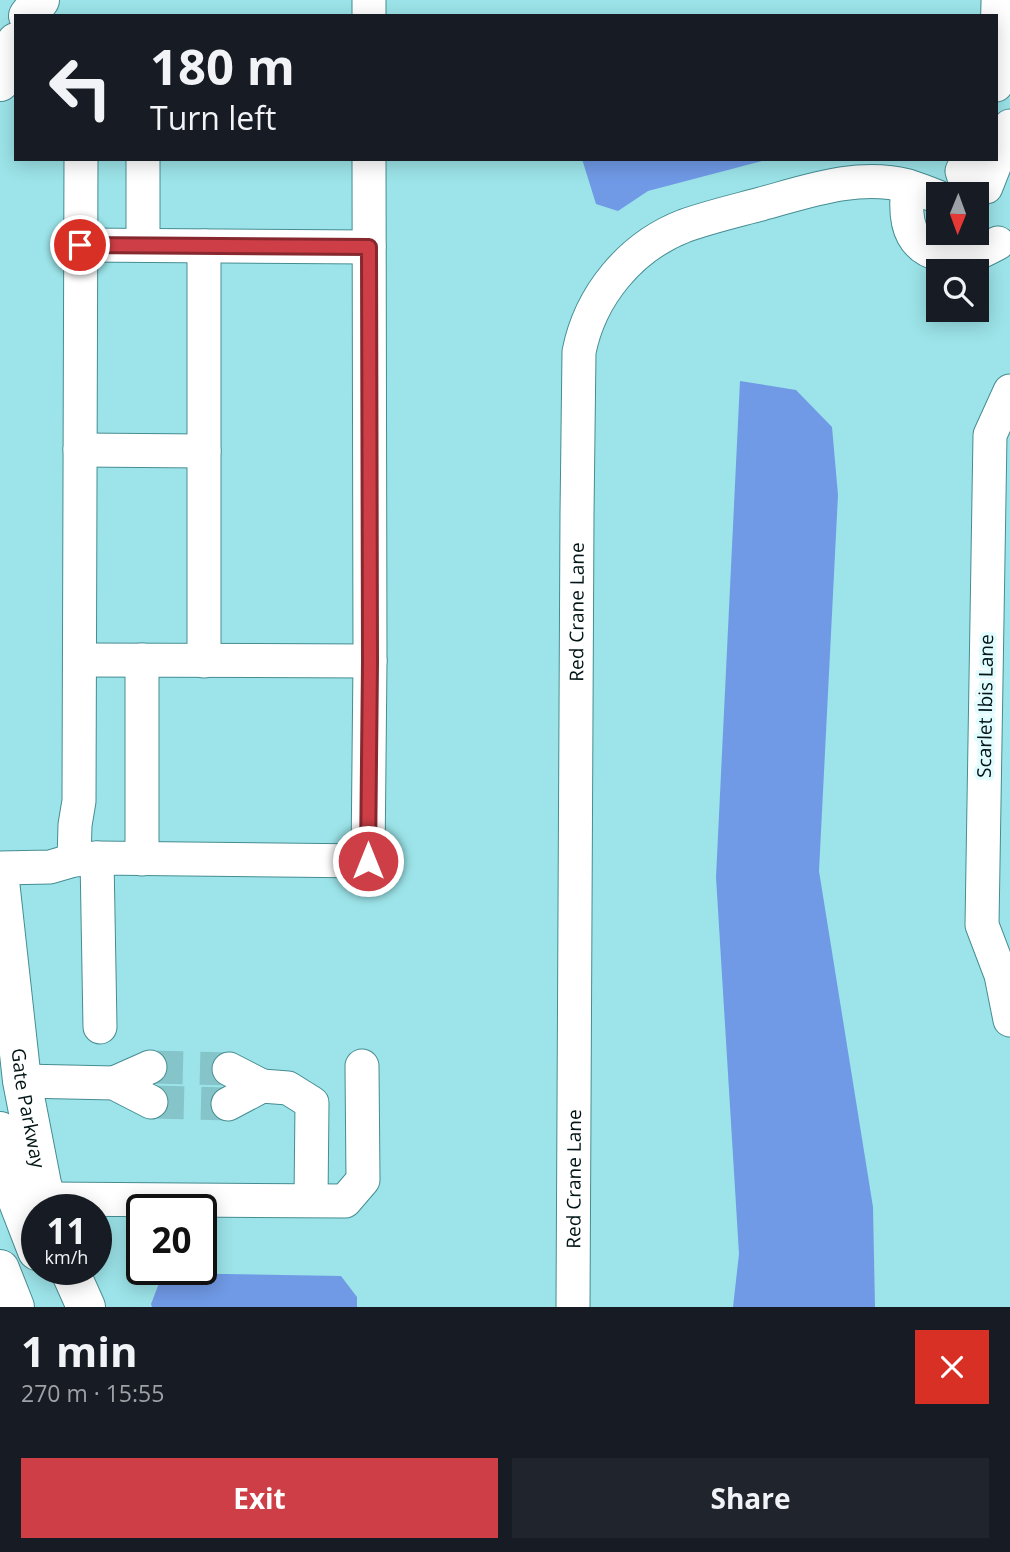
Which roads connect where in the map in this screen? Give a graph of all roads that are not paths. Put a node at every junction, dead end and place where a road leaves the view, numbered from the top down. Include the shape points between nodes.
1 (14, 47) edge
2 (0, 82) edge
3 (1010, 126) edge
4 (998, 156) edge
5 (81, 161) edge
6 (143, 161) edge
7 (369, 161) edge
8 (996, 161) edge
9 (988, 182) edge
10 (926, 194) edge
11 (80, 245) junction
12 (143, 245) junction
13 (205, 246) junction
14 (369, 247) junction
15 (1010, 391) edge
16 (80, 450) junction
17 (204, 451) junction
18 (80, 660) junction
19 (142, 660) junction
20 (204, 661) junction
21 (370, 662) junction
22 (86, 859) junction
23 (142, 859) junction
24 (0, 868) edge
25 (0, 881) edge
26 (1010, 1020) edge
27 (100, 1027) dead end
28 (362, 1066) dead end
29 (22, 1081) junction
30 (151, 1084) tunnel mouth
31 (229, 1086) tunnel mouth
32 (0, 1131) edge
33 (45, 1194) edge
34 (311, 1200) junction
35 (112, 1203) edge
36 (21, 1210) edge
37 (0, 1269) edge
38 (15, 1307) edge
39 (573, 1307) edge

1 - 2 main road
3 - 4 street
5 - 11 street
6 - 12 street
7 - 14 street
8 - 9 street
10 - 39 street, Red Crane Lane via 885,182 862,181 681,227 622,267 604,290 583,334 577,528
11 - 12 street
11 - 16 street
12 - 13 street
13 - 14 street
13 - 17 street
14 - 21 street
15 - 26 street, Scarlet Ibis Lane via 990,435 982,925 1001,975
16 - 17 street
16 - 18 street
17 - 20 street
18 - 19 street
18 - 22 street via 75,825
19 - 20 street
19 - 23 street
20 - 21 street
21 - 23 street via 368,861
22 - 23 street
22 - 24 street via 50,867
22 - 27 street
25 - 29 main road, Gate Parkway
28 - 34 street via 363,1180 345,1201
29 - 30 street
29 - 33 main road, Gate Parkway
31 - 34 street via 288,1088 312,1102
32 - 36 main road
34 - 35 street
37 - 38 main road

